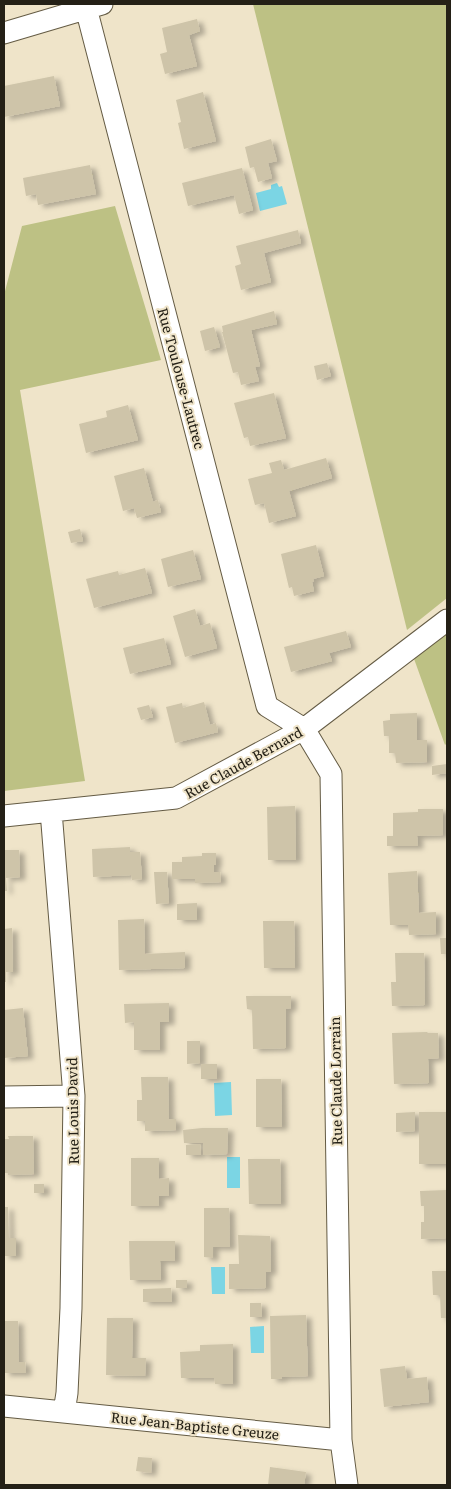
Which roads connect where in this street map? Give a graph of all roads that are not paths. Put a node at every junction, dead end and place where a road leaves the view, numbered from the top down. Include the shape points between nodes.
1 (94, 6) edge
2 (54, 10) edge
3 (4, 33) edge
4 (447, 620) edge
5 (304, 729) junction
6 (51, 811) junction
7 (4, 816) edge
8 (74, 1096) junction
9 (4, 1097) edge
10 (4, 1406) edge
11 (64, 1412) junction
12 (341, 1440) junction
13 (347, 1485) edge

1 - 2 street
1 - 5 street, Rue Toulouse-Lautrec via 267,706
2 - 3 street
4 - 5 street, Rue Claude Bernard
5 - 6 street, Rue Claude Bernard via 176,798
5 - 12 street, Rue Claude Lorrain via 331,774
6 - 7 street, Rue Claude Bernard
6 - 8 street, Rue Louis David
8 - 9 street
8 - 11 street, Rue Louis David via 71,1308
10 - 11 street, Rue Jean-Baptiste Greuze
11 - 12 street, Rue Jean-Baptiste Greuze
12 - 13 street

